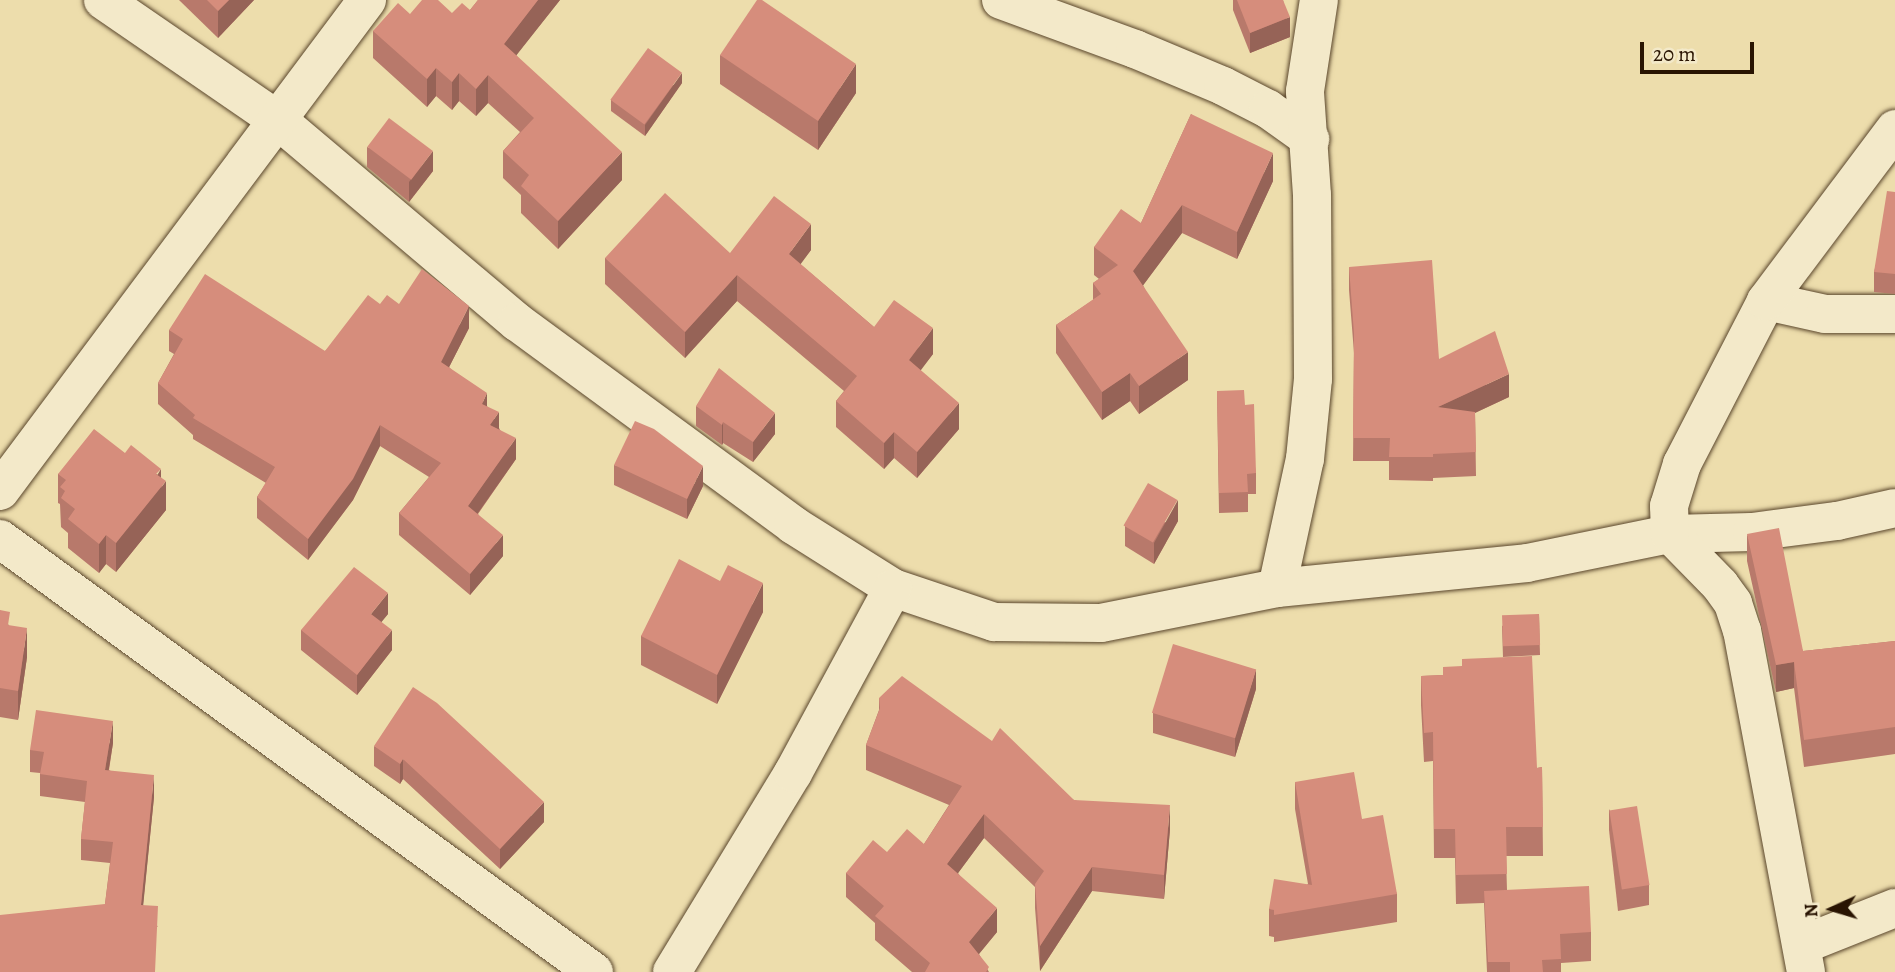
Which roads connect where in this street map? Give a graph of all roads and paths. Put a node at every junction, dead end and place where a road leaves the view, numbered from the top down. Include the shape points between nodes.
1 (103, 0) edge
2 (367, 0) edge
3 (1001, 0) edge
4 (1320, 0) edge
5 (279, 121) junction
6 (1895, 129) edge
7 (1310, 139) junction
8 (1766, 301) junction
9 (1895, 314) edge
10 (0, 491) edge
11 (1895, 508) edge
12 (1670, 534) junction
13 (0, 539) edge
14 (892, 588) junction
15 (1277, 588) junction
16 (1895, 908) edge
17 (1804, 959) edge
18 (594, 972) edge
19 (672, 972) edge

1 - 5 street
2 - 5 street
3 - 7 street via 1223,86 1268,109
4 - 7 street via 1305,91
5 - 10 street
5 - 14 street via 517,322 793,525
6 - 8 street
7 - 15 street via 1313,379 1305,458
8 - 9 street via 1825,314
8 - 12 street via 1682,464 1669,506
11 - 12 street via 1752,532
12 - 15 street via 1527,563
12 - 17 street via 1720,584 1733,603 1742,631
13 - 18 street
14 - 15 street via 994,622 1101,623
14 - 19 street via 793,773
16 - 17 street

